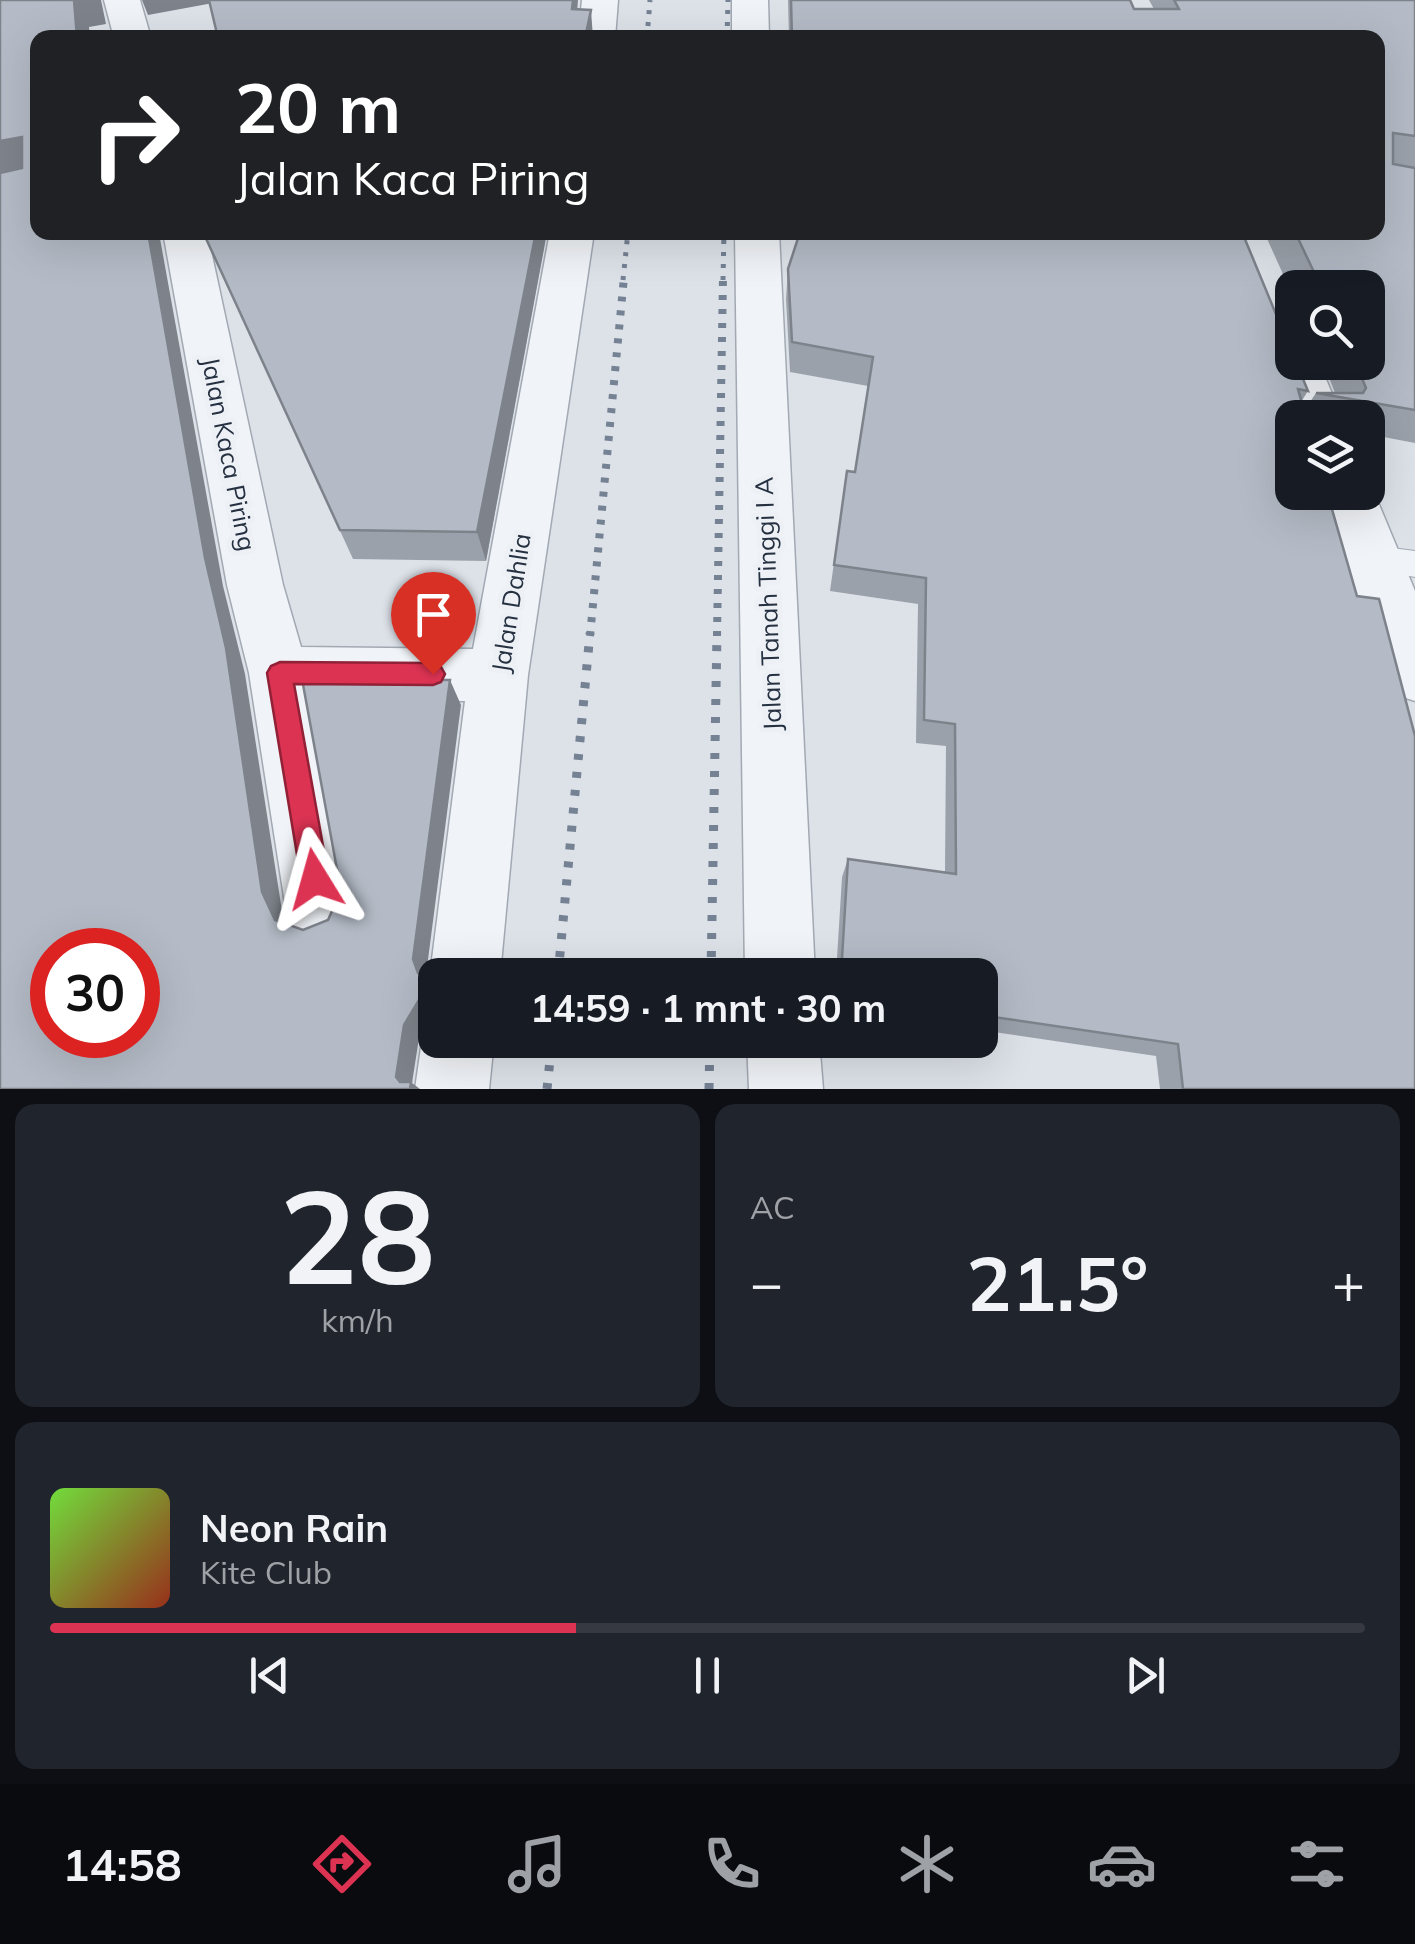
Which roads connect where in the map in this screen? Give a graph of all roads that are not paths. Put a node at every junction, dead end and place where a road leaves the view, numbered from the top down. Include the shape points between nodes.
1 (122, 0) edge
2 (600, 0) edge
3 (750, 0) edge
4 (131, 30) edge
5 (597, 30) edge
6 (751, 30) edge
7 (187, 240) edge
8 (571, 240) edge
9 (757, 240) edge
10 (1358, 510) edge
11 (1398, 580) edge
12 (280, 673) junction
13 (471, 674) dead end
14 (1415, 675) edge
15 (320, 910) dead end
16 (467, 958) edge
17 (779, 958) edge
18 (456, 1058) edge
19 (785, 1058) edge
20 (452, 1089) edge
21 (786, 1089) edge

1 - 4 street
2 - 5 street
3 - 6 street
7 - 12 street, Jalan Kaca Piring via 255,585
8 - 16 street, Jalan Dahlia via 498,676
9 - 17 street, Jalan Tanah Tinggi I A
10 - 11 street
11 - 14 street
12 - 13 street
12 - 15 street, Jalan Kaca Piring
18 - 20 street
19 - 21 street

